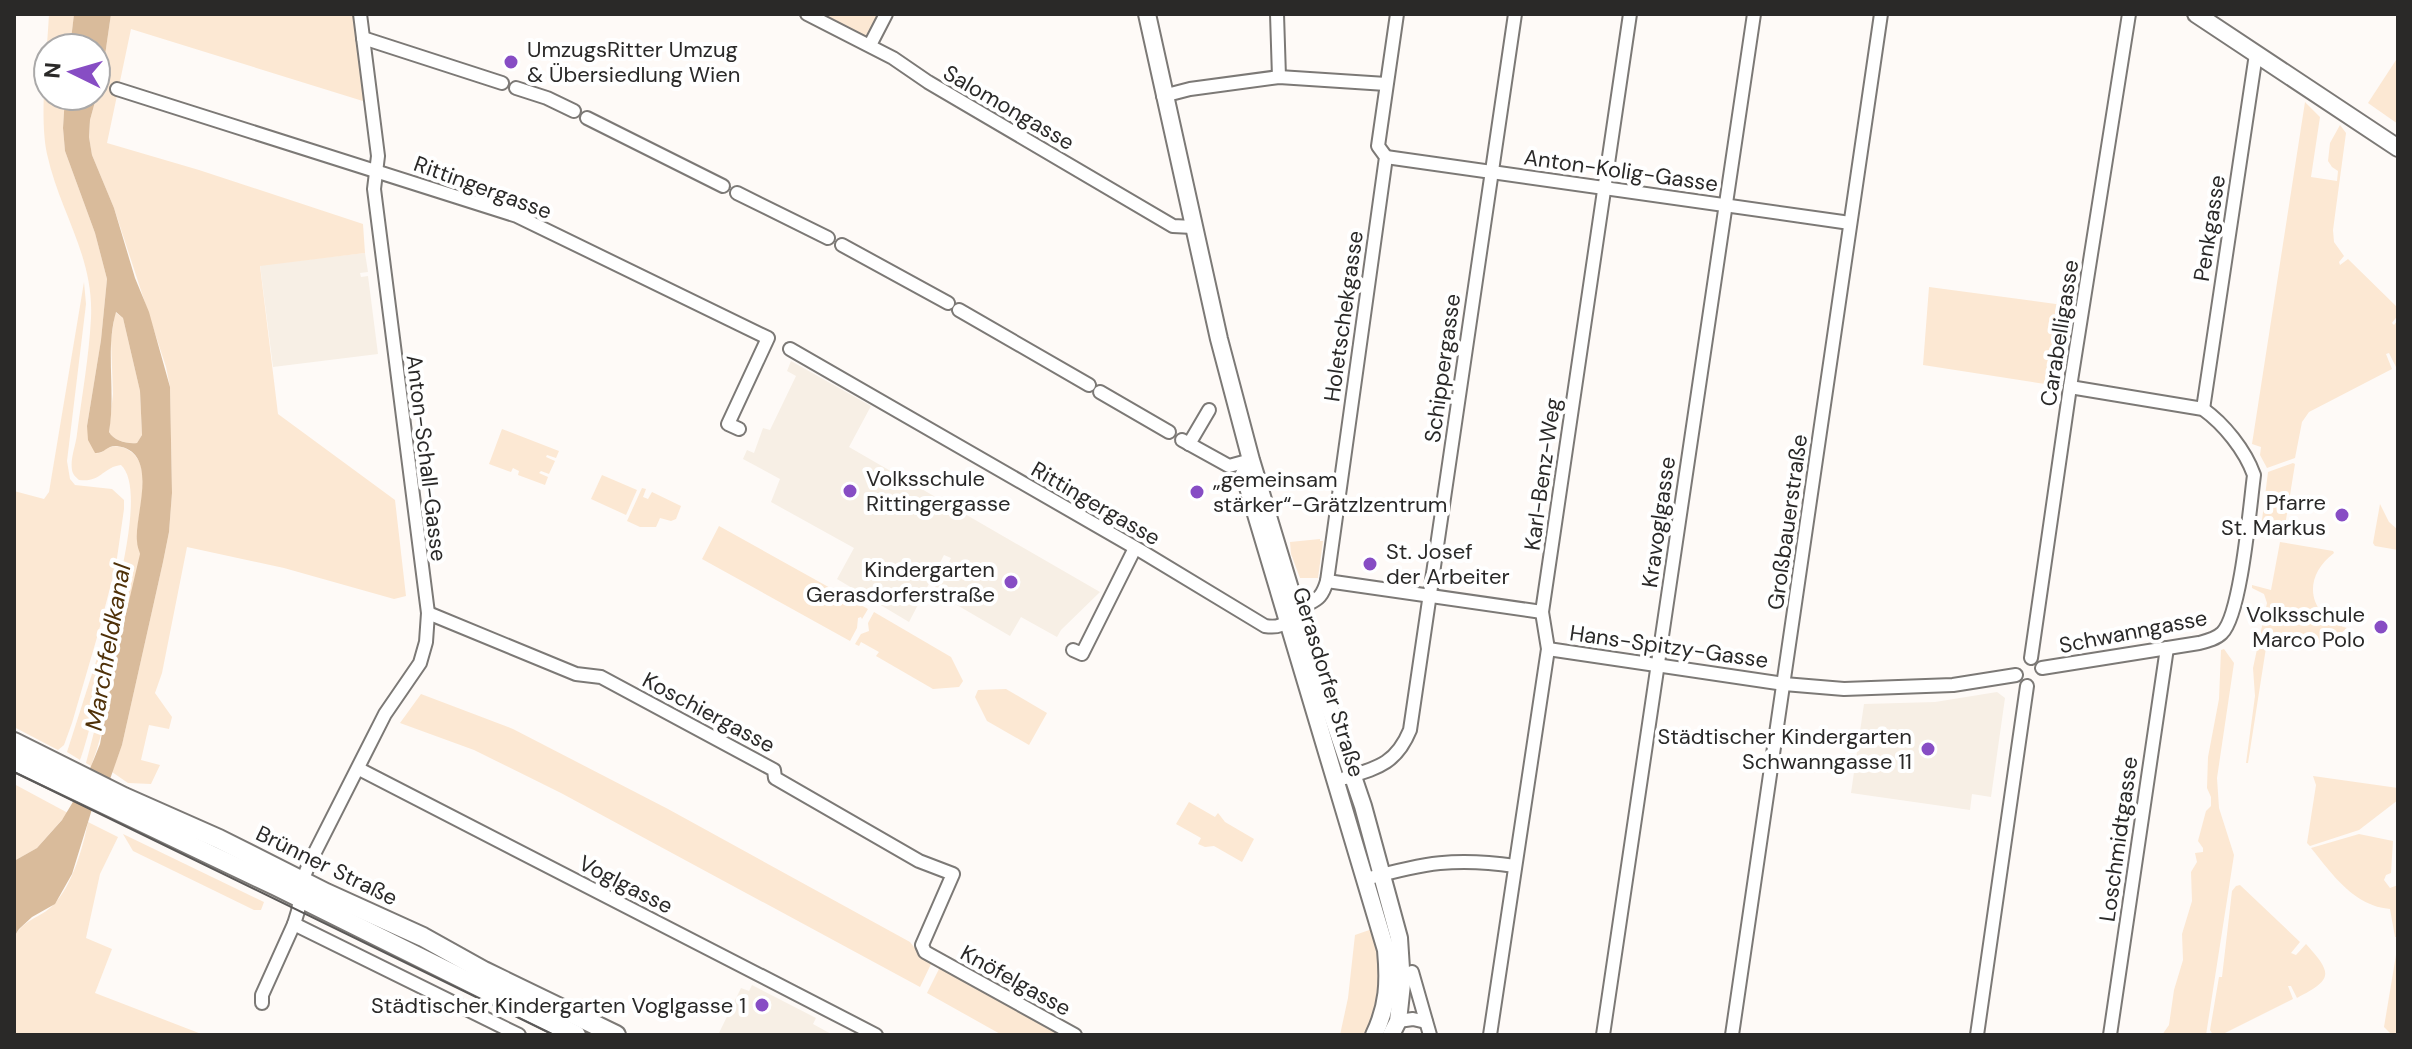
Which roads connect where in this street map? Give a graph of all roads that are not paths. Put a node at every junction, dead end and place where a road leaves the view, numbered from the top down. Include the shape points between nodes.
1 (360, 14) edge
2 (807, 14) edge
3 (886, 14) edge
4 (1147, 14) edge
5 (1277, 14) edge
6 (1397, 14) edge
7 (1515, 14) edge
8 (1630, 14) edge
9 (1754, 14) edge
10 (1881, 14) edge
11 (2129, 14) edge
12 (2196, 14) edge
13 (363, 38) junction
14 (870, 45) junction
15 (2256, 54) junction
16 (1279, 77) junction
17 (502, 83) dead end
18 (1386, 84) junction
19 (516, 88) dead end
20 (117, 89) dead end
21 (1163, 96) junction
22 (574, 111) dead end
23 (587, 118) dead end
24 (2398, 148) edge
25 (1386, 157) junction
26 (377, 170) junction
27 (1491, 172) junction
28 (723, 186) dead end
29 (1604, 188) junction
30 (737, 193) dead end
31 (1725, 205) junction
32 (1850, 223) junction
33 (1193, 227) junction
34 (828, 238) dead end
35 (842, 245) dead end
36 (790, 349) dead end
37 (2070, 387) junction
38 (2203, 409) junction
39 (1209, 410) dead end
40 (739, 429) dead end
41 (1169, 432) dead end
42 (1246, 461) junction
43 (1135, 548) junction
44 (1327, 581) junction
45 (1430, 595) junction
46 (1542, 612) junction
47 (428, 613) junction
48 (1292, 617) junction
49 (2167, 648) junction
50 (1548, 649) junction
51 (1073, 650) dead end
52 (2031, 658) junction
53 (1657, 666) junction
54 (2042, 668) junction
55 (2016, 675) junction
56 (1784, 684) junction
57 (2027, 686) junction
58 (14, 742) edge
59 (14, 761) edge
60 (359, 769) junction
61 (60, 774) junction
62 (1344, 778) junction
63 (1515, 866) junction
64 (1374, 876) junction
65 (301, 888) junction
66 (294, 924) junction
67 (938, 960) joint
68 (1412, 972) dead end
69 (262, 1003) dead end
70 (1391, 1024) edge
71 (1428, 1028) edge
72 (519, 1035) edge
73 (576, 1035) edge
74 (616, 1035) edge
75 (876, 1035) edge
76 (1075, 1035) edge
77 (1376, 1035) edge
78 (1490, 1035) edge
79 (1603, 1035) edge
80 (1732, 1035) edge
81 (1977, 1035) edge
82 (2110, 1035) edge

1 - 13 street, Anton-Schall-Gasse
2 - 14 street, Salomongasse
3 - 14 street
4 - 21 main road, Gerasdorfer Straße
5 - 16 street
6 - 18 street, Holetschekgasse
7 - 27 street, Schippergasse
8 - 29 street, Karl-Benz-Weg
9 - 31 street, Kravoglgasse
10 - 32 street, Großbauerstraße
11 - 37 street, Carabelligasse
12 - 15 main road
13 - 17 street
13 - 26 street, Anton-Schall-Gasse
14 - 33 street, Salomongasse via 1173,226
15 - 24 main road
15 - 38 street, Penkgasse
16 - 18 street
16 - 21 street
18 - 25 street, Holetschekgasse via 1378,146
19 - 22 street
20 - 26 street, Rittingergasse
21 - 33 main road, Gerasdorfer Straße
23 - 28 street
25 - 27 street, Anton-Kolig-Gasse
25 - 44 street, Holetschekgasse
26 - 40 street, Rittingergasse via 517,216 768,338 728,424
26 - 47 street, Anton-Schall-Gasse via 382,268
27 - 29 street, Anton-Kolig-Gasse
27 - 45 street, Schippergasse
29 - 31 street, Anton-Kolig-Gasse
29 - 46 street, Karl-Benz-Weg
30 - 34 street
31 - 32 street, Anton-Kolig-Gasse
31 - 53 street, Kravoglgasse
32 - 56 street, Großbauerstraße
33 - 42 main road, Gerasdorfer Straße
35 - 41 street
36 - 43 street, Rittingergasse
37 - 38 street
37 - 52 street, Carabelligasse
38 - 49 street, Schwanngasse via 2218,420 2254,475 2237,590 2227,626 2215,638
39 - 42 street via 1185,442 1229,466
42 - 48 main road, Gerasdorfer Straße
43 - 48 street, Rittingergasse via 1265,626 1275,628
43 - 51 street via 1082,654
44 - 45 street
44 - 48 street via 1317,601
45 - 46 street
45 - 62 street, Schippergasse via 1405,742 1386,763
46 - 50 street, Karl-Benz-Weg
47 - 60 street, Anton-Schall-Gasse via 420,663 385,714
47 - 67 street, Koschiergasse via 576,674 601,677 774,770 775,778 919,861 953,874 922,945
48 - 62 main road, Gerasdorfer Straße
49 - 54 street, Schwanngasse
49 - 82 street, Loschmidtgasse
50 - 53 street, Hans-Spitzy-Gasse
50 - 63 street, Karl-Benz-Weg
52 - 54 street
52 - 55 street via 2022,660
53 - 56 street, Hans-Spitzy-Gasse
53 - 79 street, Kravoglgasse
54 - 57 street via 2037,681
55 - 56 street via 1900,689
55 - 57 street
56 - 80 street, Großbauerstraße
57 - 81 street
58 - 61 main road, Brünner Straße
59 - 61 main road, Brünner Straße
60 - 65 street, Anton-Schall-Gasse
60 - 75 street, Voglgasse
61 - 65 main road, Brünner Straße
62 - 64 main road, Gerasdorfer Straße via 1363,806
63 - 64 street via 1440,861
63 - 78 street, Karl-Benz-Weg
64 - 70 main road, Gerasdorfer Straße via 1399,938 1402,984
65 - 66 street, Anton-Schall-Gasse
65 - 73 main road, Brünner Straße
65 - 74 main road, Brünner Straße via 326,893 423,937
66 - 69 street, Anton-Schall-Gasse
66 - 72 street
67 - 76 street, Knöfelgasse
68 - 71 street
70 - 71 street via 1413,1019
70 - 77 main road, Gerasdorfer Straße

